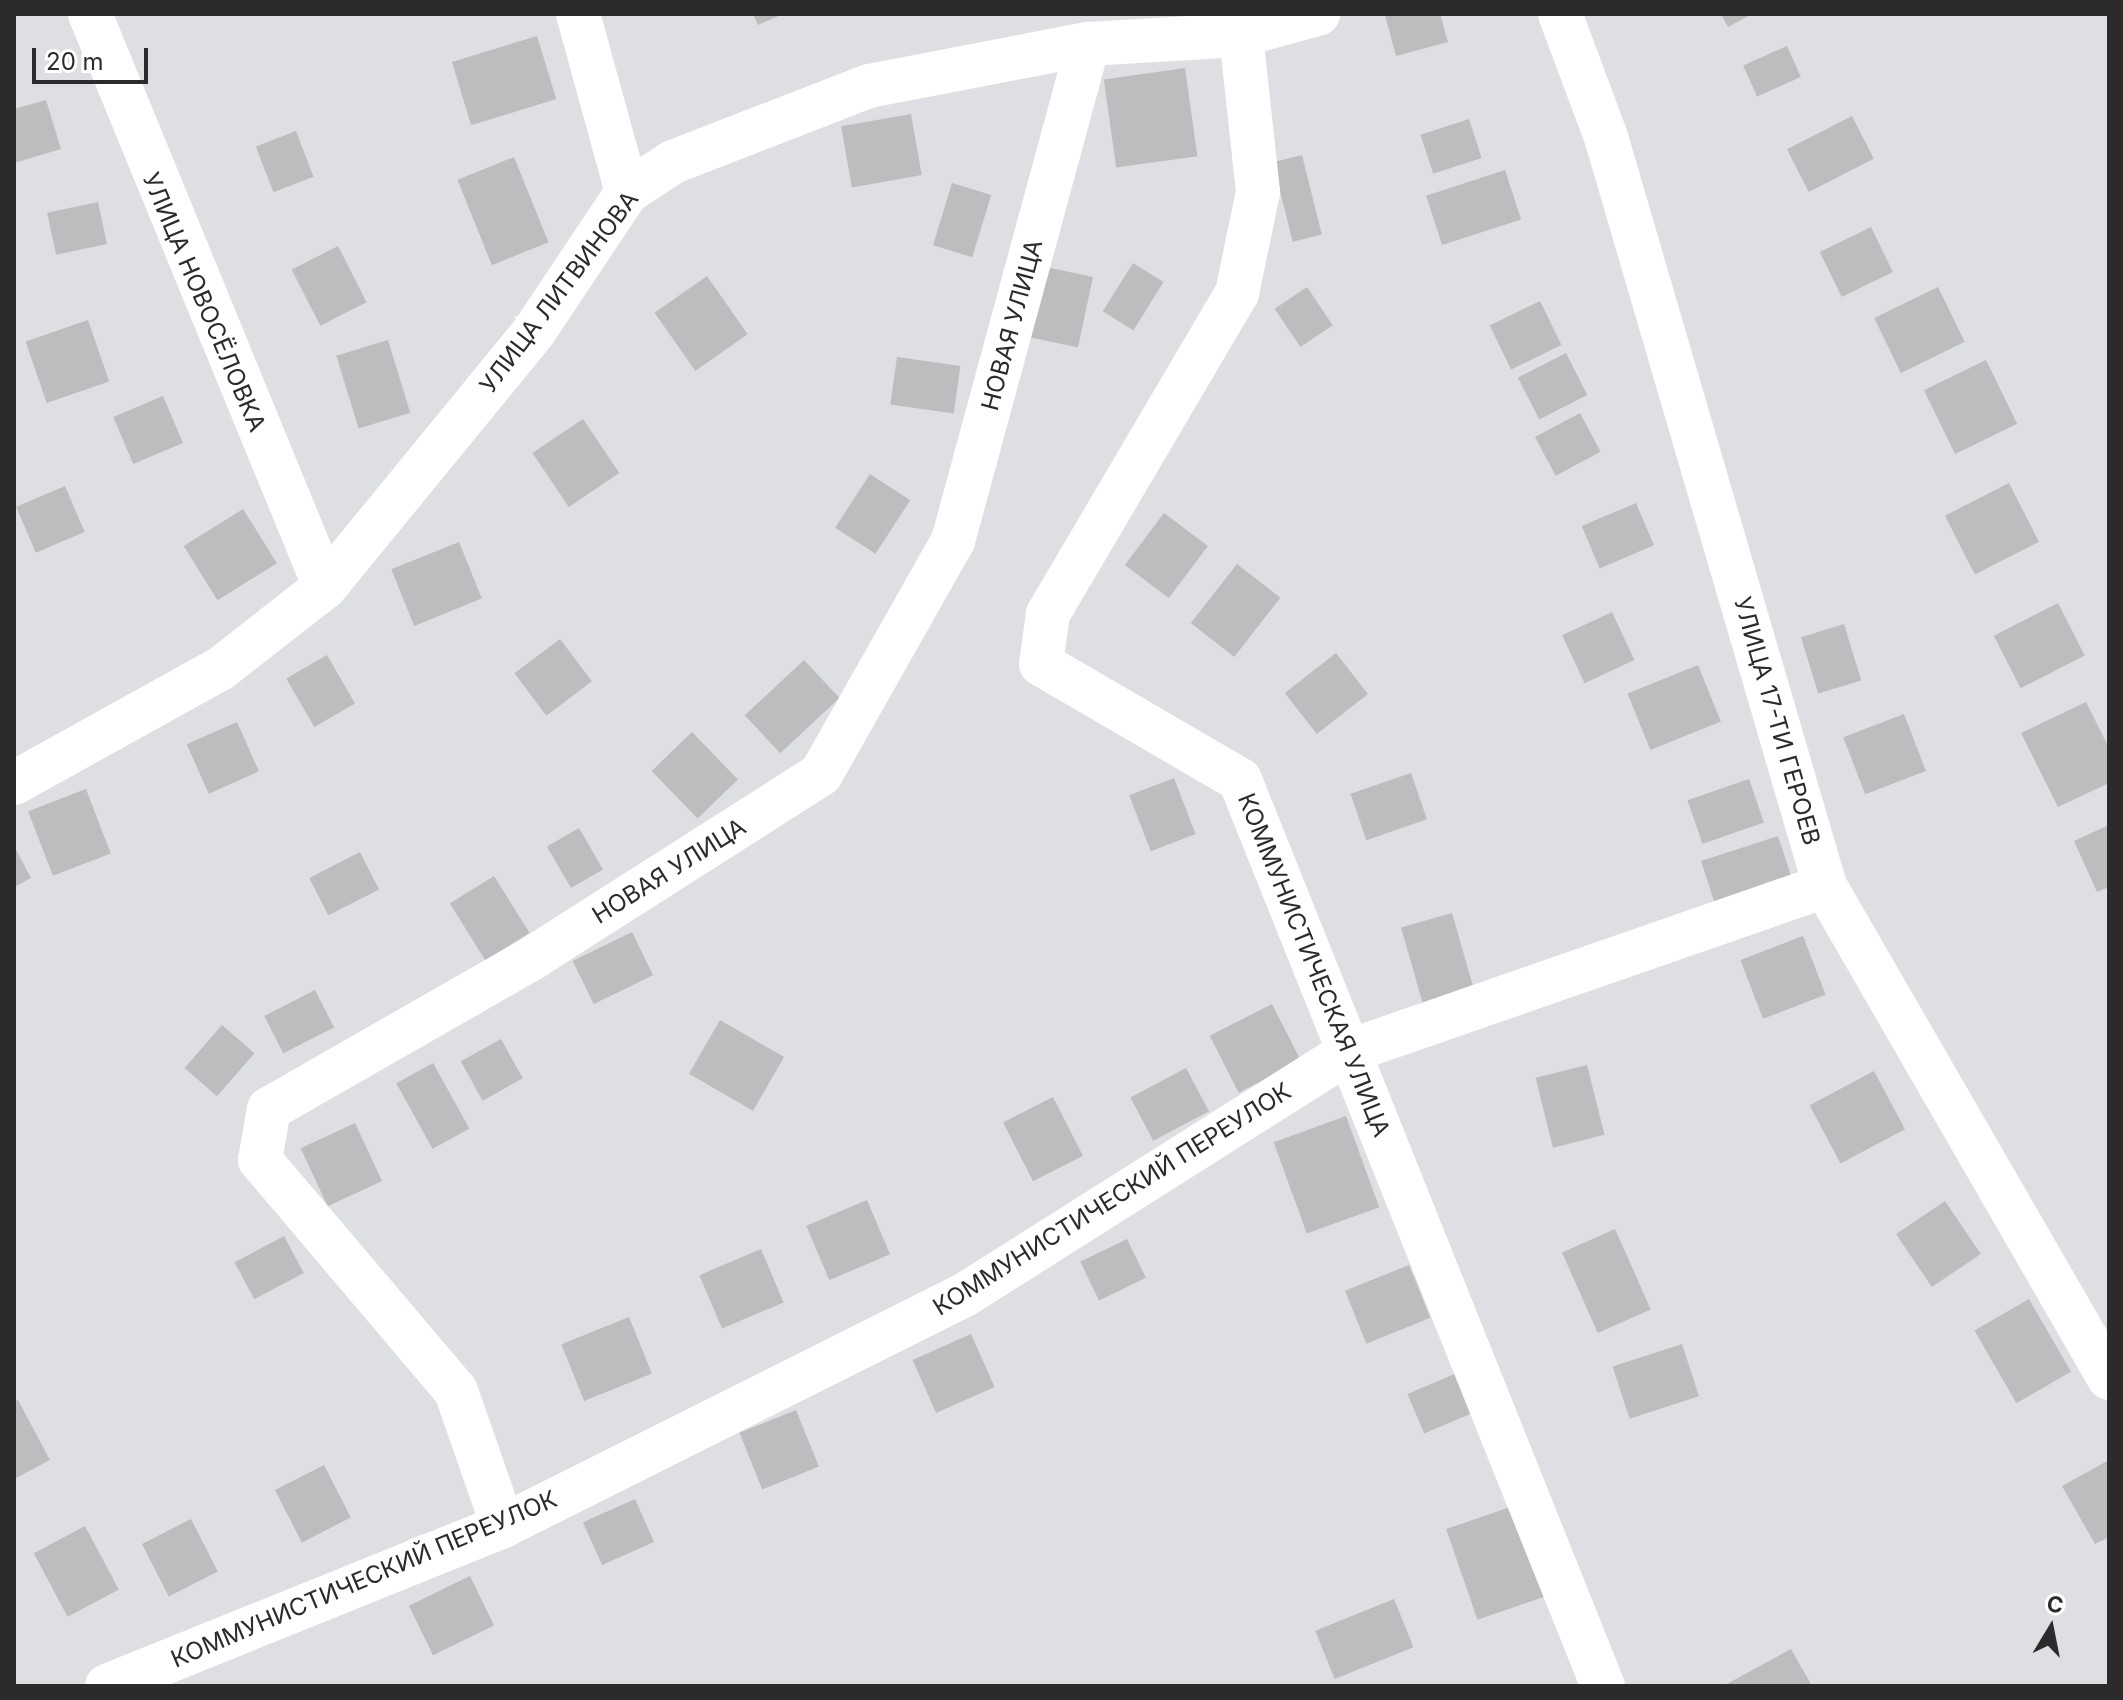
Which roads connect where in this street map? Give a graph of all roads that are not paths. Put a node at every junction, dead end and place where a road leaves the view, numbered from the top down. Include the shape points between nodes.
1 (90, 14) edge
2 (578, 14) edge
3 (1318, 14) edge
4 (1560, 14) edge
5 (1241, 35) junction
6 (1088, 44) junction
7 (627, 192) junction
8 (325, 587) junction
9 (14, 783) edge
10 (1825, 886) junction
11 (1350, 1051) junction
12 (2109, 1378) edge
13 (503, 1526) junction
14 (107, 1686) edge
15 (1603, 1686) edge

1 - 8 street, УЛИЦА НОВОСЁЛОВКА
2 - 7 street
3 - 5 street, УЛИЦА ЛИТВИНОВА
4 - 10 street, УЛИЦА 17-ТИ ГЕРОЕВ via 1606,137
5 - 6 street, УЛИЦА ЛИТВИНОВА
5 - 11 street, КОММУНИСТИЧЕСКАЯ УЛИЦА via 1258,192 1237,293 1048,614 1041,664 1240,780
6 - 7 street, УЛИЦА ЛИТВИНОВА via 869,86 673,162
6 - 13 street, НОВАЯ УЛИЦА via 953,541 821,774 534,957 269,1109 260,1160 456,1391
7 - 8 street, УЛИЦА ЛИТВИНОВА via 535,330
8 - 9 street, УЛИЦА ЛИТВИНОВА via 220,669
10 - 11 street, КОММУНИСТИЧЕСКИЙ ПЕРЕУЛОК
10 - 12 street, УЛИЦА 17-ТИ ГЕРОЕВ
11 - 13 street, КОММУНИСТИЧЕСКИЙ ПЕРЕУЛОК via 966,1294
11 - 15 street, КОММУНИСТИЧЕСКАЯ УЛИЦА
13 - 14 street, КОММУНИСТИЧЕСКИЙ ПЕРЕУЛОК

